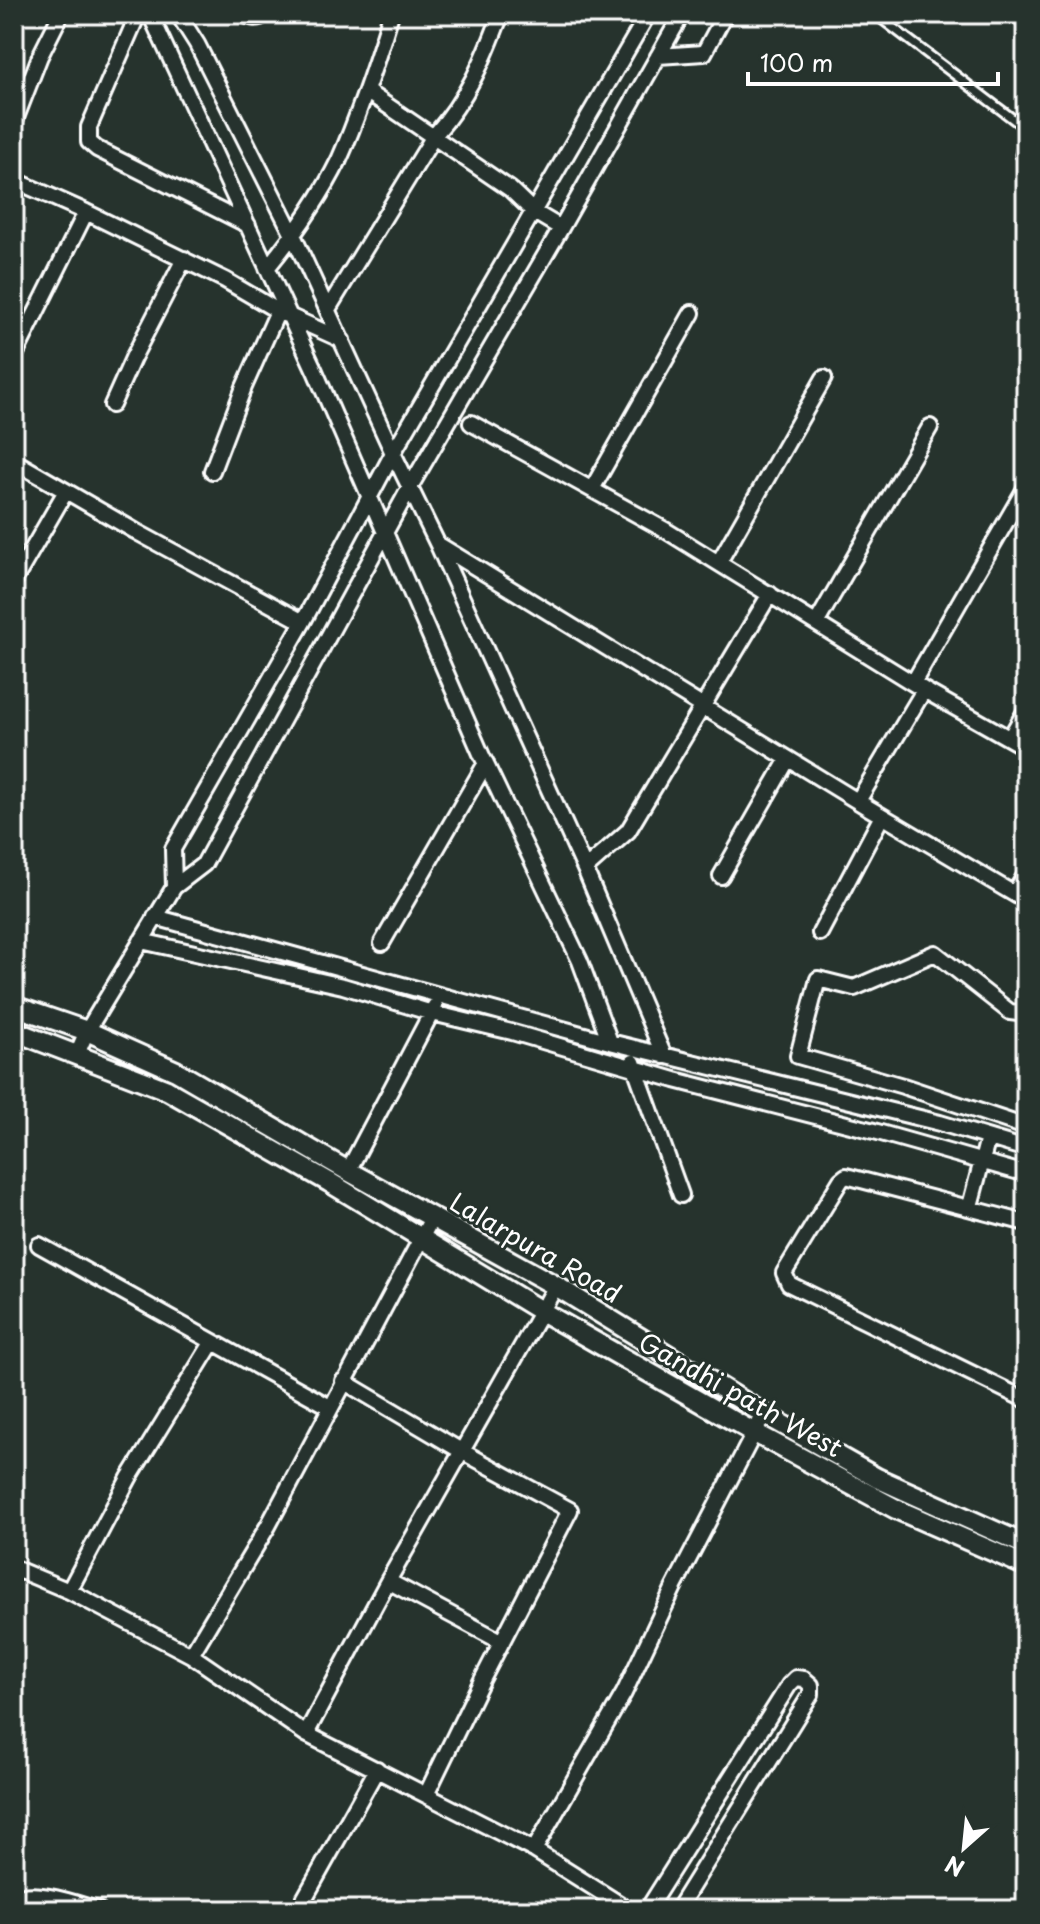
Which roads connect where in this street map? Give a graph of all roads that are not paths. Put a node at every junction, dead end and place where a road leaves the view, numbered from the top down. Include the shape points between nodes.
1 (61, 14) edge
2 (138, 14) edge
3 (178, 14) edge
4 (243, 14) edge
5 (265, 14) edge
6 (391, 14) edge
7 (501, 14) edge
8 (648, 14) edge
9 (682, 14) edge
10 (725, 14) edge
11 (875, 14) edge
12 (154, 17) edge
13 (658, 56) junction
14 (366, 91) junction
15 (14, 123) edge
16 (434, 136) junction
17 (1020, 155) dead end
18 (14, 180) edge
19 (86, 212) junction
20 (534, 212) junction
21 (248, 225) junction
22 (561, 228) junction
23 (293, 235) junction
24 (184, 259) junction
25 (267, 268) junction
26 (328, 309) junction
27 (283, 313) junction
28 (692, 313) dead end
29 (342, 340) junction
30 (14, 357) edge
31 (824, 378) dead end
32 (112, 405) dead end
33 (471, 423) dead end
34 (930, 427) dead end
35 (393, 453) junction
36 (14, 461) edge
37 (212, 471) dead end
38 (410, 487) junction
39 (1026, 487) edge
40 (592, 489) junction
41 (66, 491) junction
42 (370, 496) junction
43 (386, 532) junction
44 (438, 545) junction
45 (719, 562) junction
46 (14, 581) edge
47 (770, 594) junction
48 (303, 622) junction
49 (817, 622) junction
50 (919, 686) junction
51 (703, 707) junction
52 (1026, 710) edge
53 (1010, 738) junction
54 (1026, 748) edge
55 (788, 759) junction
56 (486, 763) junction
57 (858, 801) junction
58 (882, 816) junction
59 (585, 869) junction
60 (1026, 874) edge
61 (721, 876) dead end
62 (174, 887) junction
63 (1020, 897) edge
64 (155, 917) junction
65 (820, 933) dead end
66 (141, 941) junction
67 (382, 943) dead end
68 (441, 995) junction
69 (14, 1006) edge
70 (432, 1013) junction
71 (1026, 1014) edge
72 (14, 1031) edge
73 (87, 1031) junction
74 (610, 1042) junction
75 (627, 1047) junction
76 (77, 1054) junction
77 (664, 1056) junction
78 (636, 1069) junction
79 (783, 1085) junction
80 (903, 1086) junction
81 (778, 1107) junction
82 (903, 1115) junction
83 (1026, 1127) edge
84 (988, 1138) junction
85 (906, 1140) junction
86 (1026, 1149) edge
87 (982, 1162) junction
88 (348, 1171) junction
89 (1026, 1174) edge
90 (681, 1195) dead end
91 (970, 1206) junction
92 (432, 1218) junction
93 (1026, 1223) edge
94 (421, 1238) junction
95 (39, 1245) dead end
96 (556, 1286) junction
97 (541, 1311) junction
98 (212, 1343) junction
99 (343, 1381) junction
100 (1026, 1400) edge
101 (330, 1407) junction
102 (764, 1414) junction
103 (755, 1433) junction
104 (463, 1452) junction
105 (1026, 1545) edge
106 (1026, 1566) edge
107 (14, 1568) edge
108 (388, 1581) junction
109 (69, 1591) junction
110 (502, 1642) junction
111 (191, 1655) junction
112 (306, 1734) junction
113 (377, 1769) junction
114 (426, 1795) junction
115 (534, 1850) junction
116 (14, 1899) edge
117 (655, 1907) edge
118 (98, 1910) edge
119 (298, 1910) edge
120 (629, 1910) edge
121 (677, 1910) edge

1 - 15 street
2 - 21 street via 89,127 89,142
3 - 23 street
4 - 5 street
6 - 14 street
7 - 16 street via 479,73
8 - 20 street
9 - 13 street
10 - 13 street via 704,53
11 - 17 lane via 1021,125 1025,132
12 - 21 street
13 - 22 street
14 - 16 street
14 - 23 street via 338,160
16 - 20 street
16 - 26 street
18 - 19 street
19 - 24 street
19 - 30 street
20 - 22 street
20 - 35 street
21 - 25 street
22 - 38 street
23 - 25 street
23 - 26 street
24 - 27 street
24 - 32 street
25 - 27 street
26 - 29 street
27 - 29 street
27 - 37 street via 244,387
27 - 42 street
28 - 40 street
29 - 35 street
31 - 45 street
33 - 40 street
34 - 49 street
35 - 38 street
35 - 42 street
36 - 41 street
38 - 43 street
38 - 44 street
39 - 50 street
40 - 45 street
41 - 46 street
41 - 48 street
42 - 43 street
42 - 48 street
43 - 56 street
43 - 62 street via 204,864
44 - 51 street
44 - 59 street
45 - 47 street
47 - 49 street
47 - 51 street
48 - 62 street via 173,849
49 - 50 street
50 - 53 street
50 - 57 street
51 - 55 street
51 - 59 street via 628,831
52 - 53 street
53 - 54 street
55 - 57 street
55 - 61 street
56 - 67 street
56 - 74 street via 580,961
57 - 58 street
58 - 63 street
58 - 65 street
59 - 77 street
60 - 63 street
62 - 64 street
64 - 66 street
64 - 68 street
66 - 70 street via 343,986
66 - 73 street
68 - 70 street
68 - 74 street
69 - 73 street, Lalarpura Road
70 - 78 street
70 - 88 street
71 - 80 street via 1010,1012 935,953 854,988 818,979 798,1056
72 - 76 street, Gandhi path West
73 - 76 street
73 - 88 street, Lalarpura Road via 176,1071
74 - 75 street
75 - 77 street
75 - 78 street
76 - 94 street, Gandhi path West via 167,1090
77 - 79 street
78 - 81 street
78 - 90 street
79 - 81 street
79 - 82 street
80 - 82 street
80 - 83 street
81 - 85 street
82 - 84 street
82 - 85 street
84 - 86 street
84 - 87 street
85 - 87 street
87 - 89 street
87 - 91 street
88 - 92 street, Lalarpura Road
91 - 93 street
91 - 100 street via 846,1176 799,1244 785,1280
92 - 94 street
92 - 96 street, Lalarpura Road
94 - 97 street, Gandhi path West
94 - 99 street
95 - 98 street
96 - 97 street
96 - 102 street, Lalarpura Road
97 - 103 street, Gandhi path West
97 - 104 street
98 - 101 street
98 - 109 street via 129,1478
99 - 101 street
99 - 104 street
101 - 111 street via 268,1526
102 - 103 street
102 - 105 street, Lalarpura Road via 877,1478
103 - 106 street, Gandhi path West via 896,1509
103 - 115 street via 624,1693
104 - 108 street
104 - 110 street via 570,1510
107 - 109 street
108 - 110 street
108 - 112 street
109 - 111 street
110 - 114 street
111 - 112 street
112 - 113 street
113 - 114 street
113 - 119 street
114 - 115 street
115 - 120 street
116 - 118 street via 35,1896
117 - 121 street via 792,1681 809,1682 811,1694

